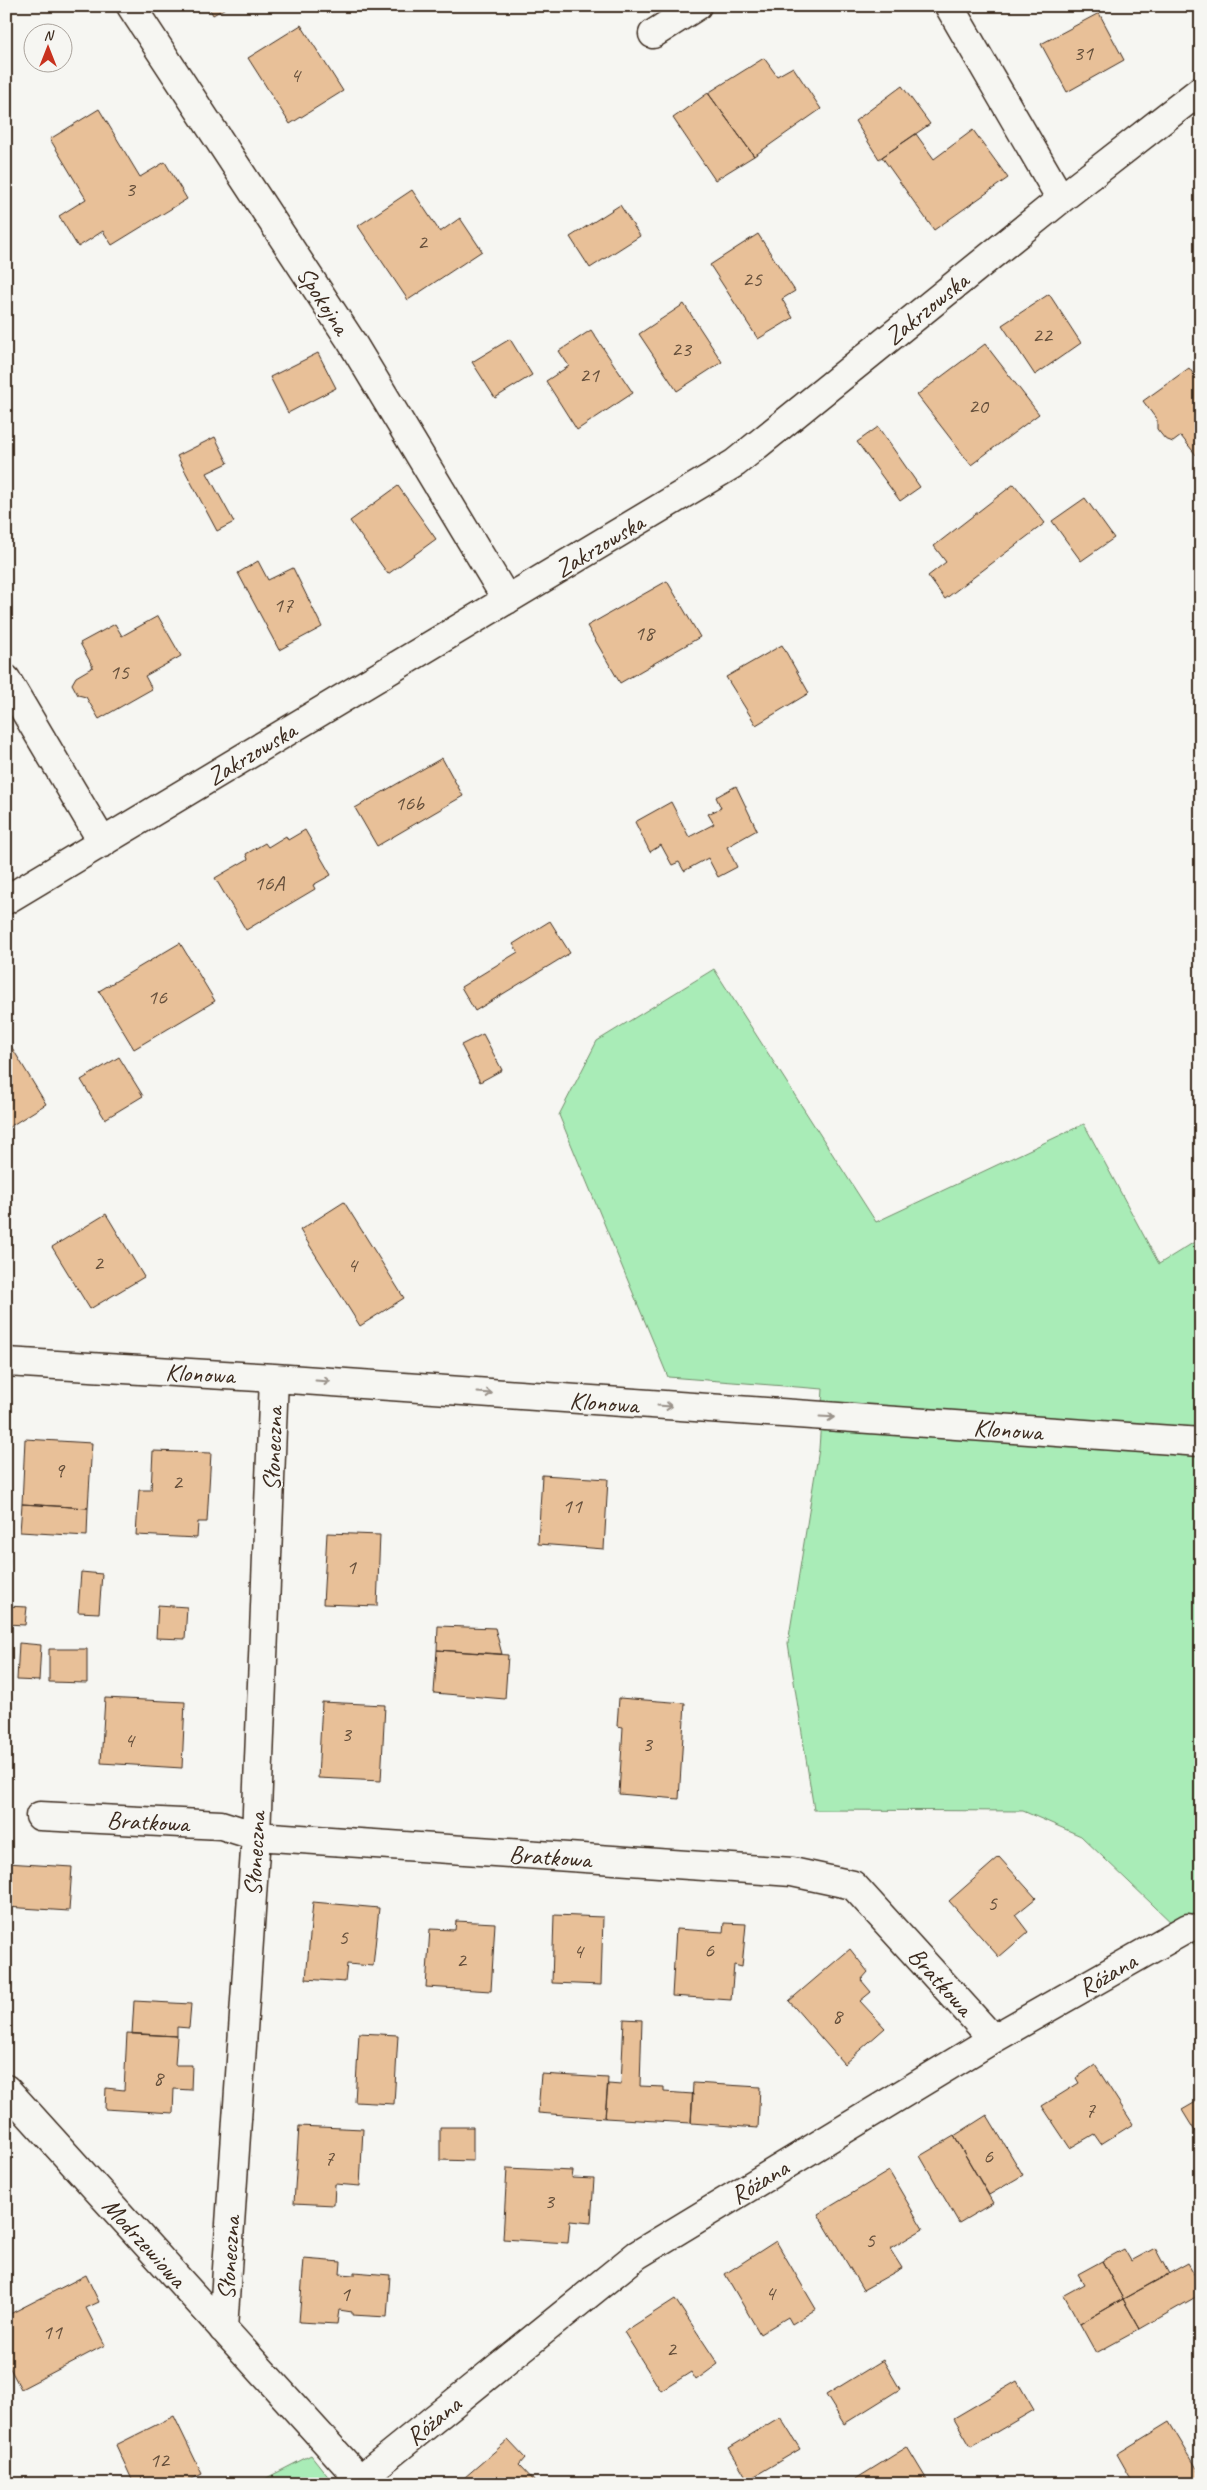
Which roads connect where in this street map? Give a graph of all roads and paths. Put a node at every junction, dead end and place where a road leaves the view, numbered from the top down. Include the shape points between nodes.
1 (131, 6) edge
2 (698, 6) edge
3 (949, 6) edge
4 (653, 34) dead end
5 (1201, 90) edge
6 (1061, 199) junction
7 (507, 600) junction
8 (6, 679) edge
9 (103, 843) junction
10 (6, 900) edge
11 (6, 1362) edge
12 (274, 1378) junction
13 (1201, 1442) edge
14 (40, 1816) dead end
15 (256, 1836) junction
16 (1188, 1928) dead end
17 (993, 2039) junction
18 (6, 2089) edge
19 (223, 2329) junction
20 (362, 2481) edge

1 - 7 street, Spokojna via 351,341
2 - 4 street
3 - 6 street
5 - 6 street, Zakrzowska
6 - 7 street, Zakrzowska via 735,463
7 - 9 street, Zakrzowska
8 - 9 street
9 - 10 street, Zakrzowska
11 - 12 street, Klonowa
12 -> 13 street, Klonowa
12 - 15 street, Słoneczna
14 - 15 street, Bratkowa via 221,1825
15 - 17 street, Bratkowa via 792,1872 854,1885
15 - 19 street, Słoneczna
16 - 17 street, Różana
17 - 20 street, Różana via 637,2255
18 - 19 street, Modrzewiowa
19 - 20 street, Modrzewiowa

